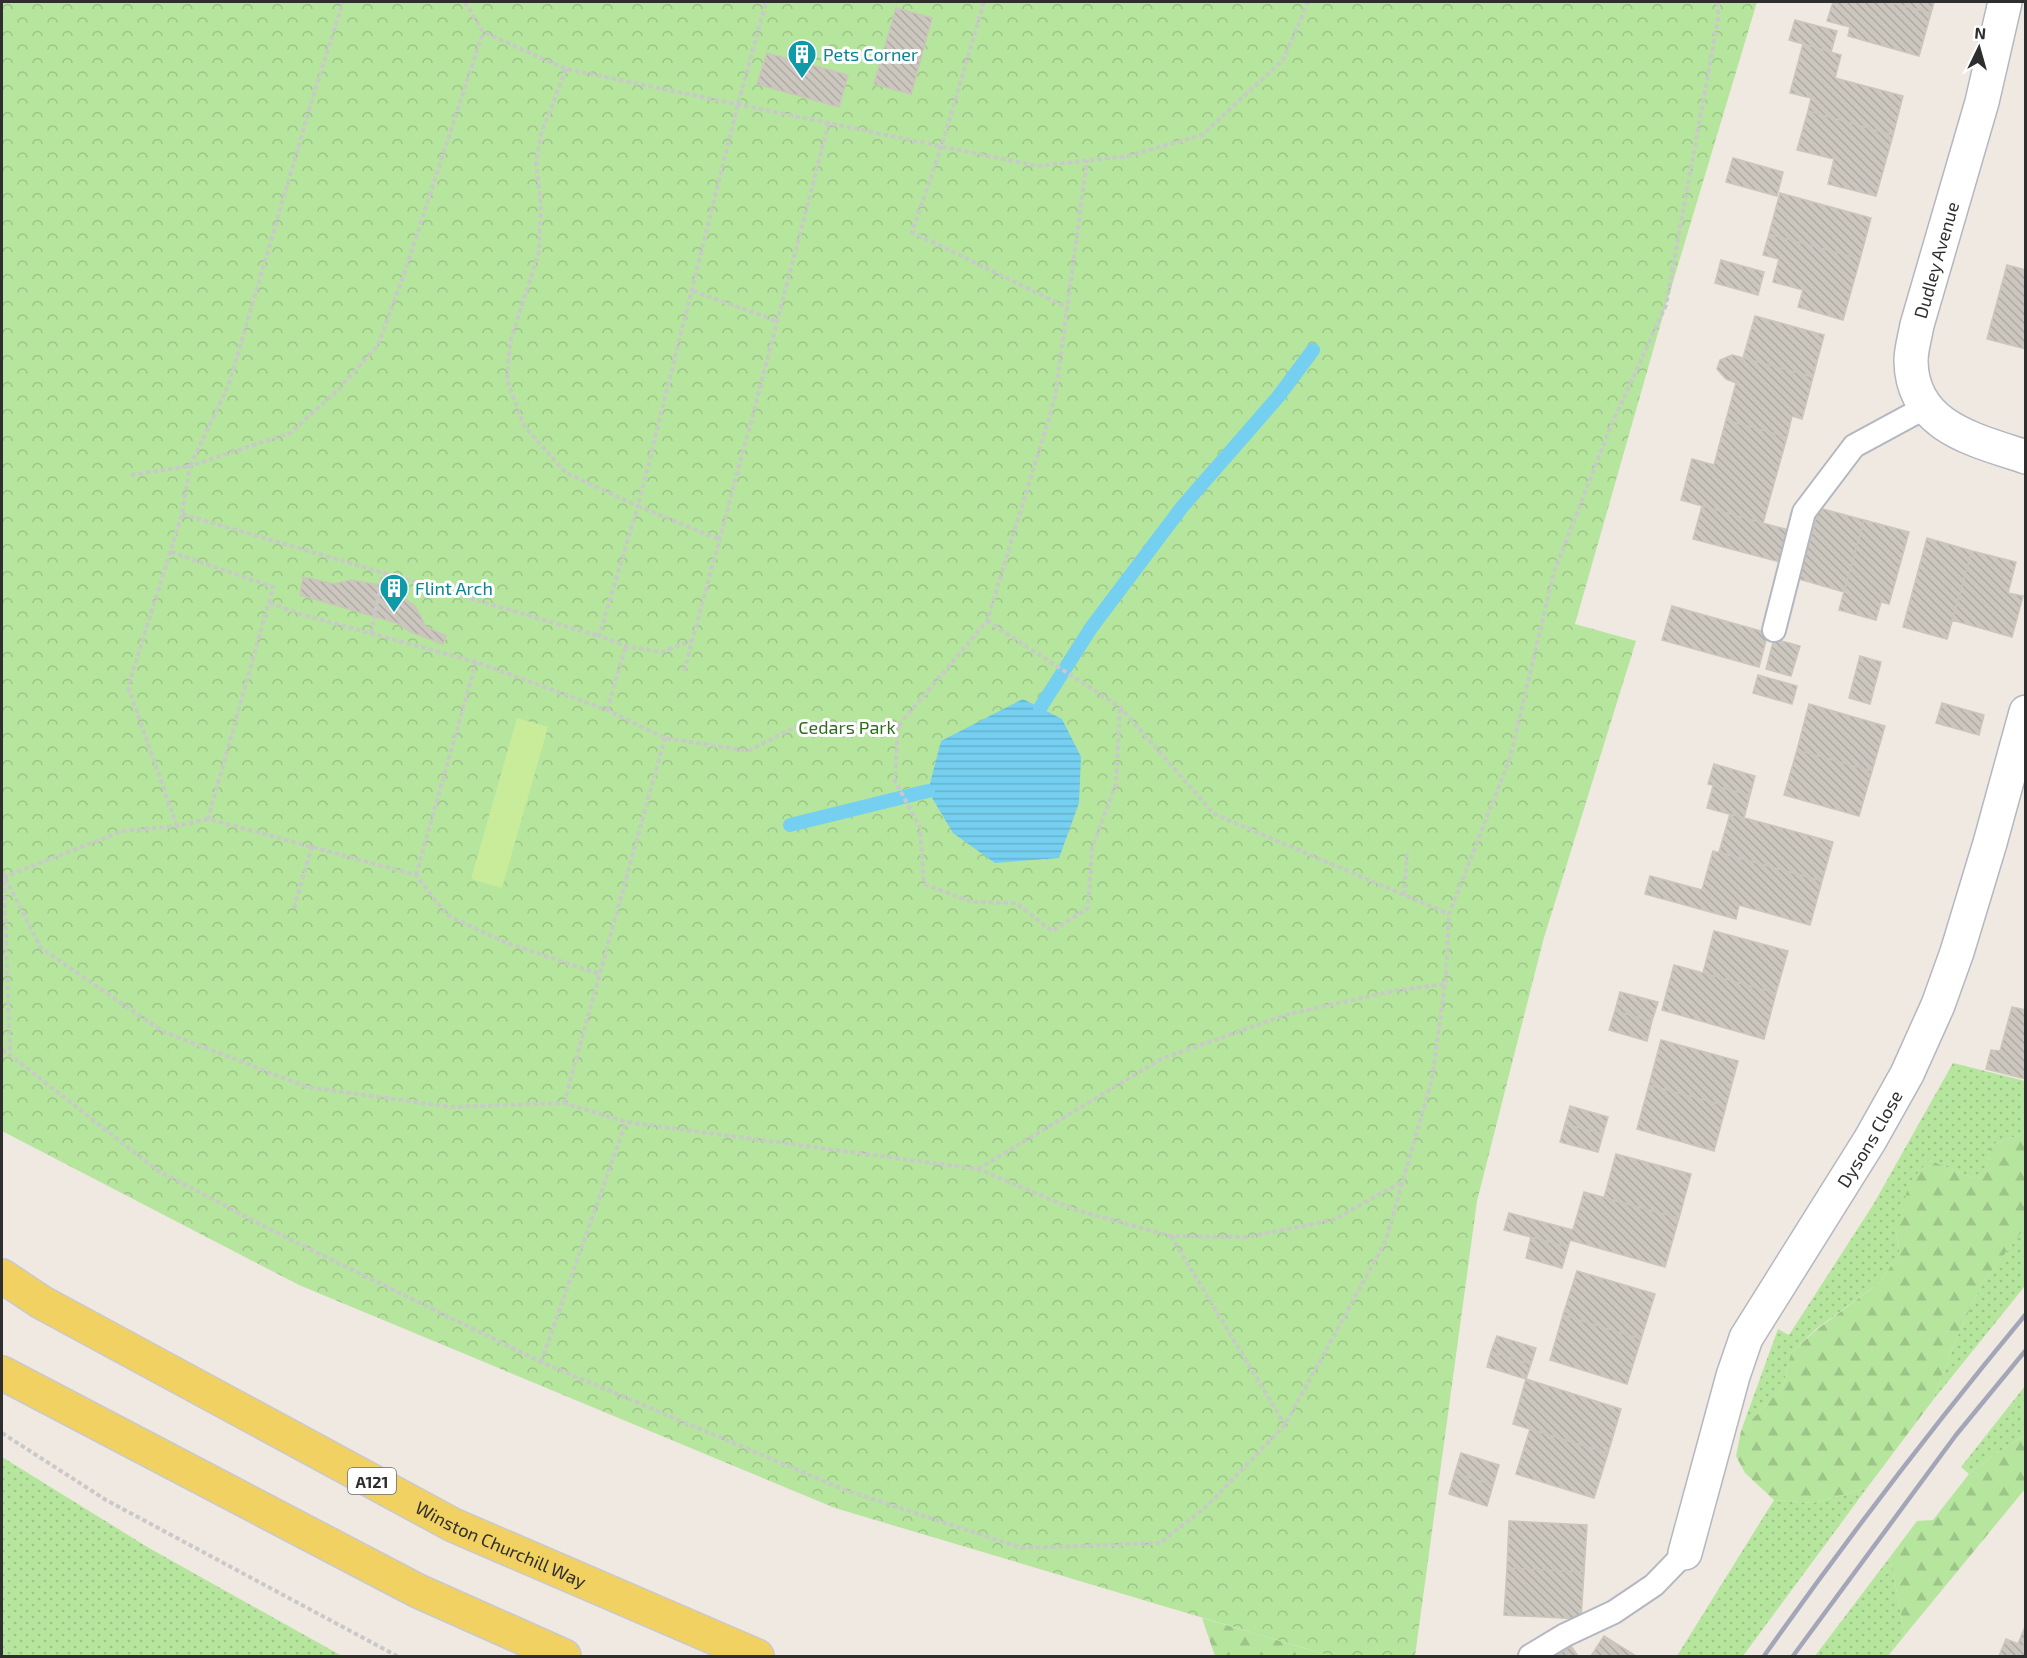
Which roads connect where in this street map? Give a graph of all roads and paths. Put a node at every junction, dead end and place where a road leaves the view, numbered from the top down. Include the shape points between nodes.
1 (343, 2) edge
2 (465, 2) edge
3 (766, 2) edge
4 (984, 2) edge
5 (1308, 2) edge
6 (1718, 2) edge
7 (2005, 2) edge
8 (483, 32) junction
9 (566, 69) junction
10 (738, 104) junction
11 (829, 122) junction
12 (942, 145) junction
13 (1087, 160) junction
14 (693, 291) junction
15 (1068, 308) junction
16 (777, 321) junction
17 (1926, 407) junction
18 (2025, 457) edge
19 (190, 466) junction
20 (131, 475) dead end
21 (638, 506) junction
22 (182, 514) junction
23 (718, 539) junction
24 (171, 552) junction
25 (383, 573) junction
26 (270, 603) junction
27 (987, 621) junction
28 (1774, 630) dead end
29 (371, 633) junction
30 (599, 636) junction
31 (693, 640) junction
32 (626, 646) junction
33 (476, 662) junction
34 (684, 671) dead end
35 (1120, 707) junction
36 (607, 710) junction
37 (2025, 712) edge
38 (898, 726) junction
39 (665, 738) junction
40 (208, 819) junction
41 (177, 826) junction
42 (312, 846) junction
43 (1407, 852) dead end
44 (2, 872) edge
45 (416, 875) junction
46 (4, 877) junction
47 (1404, 895) junction
48 (294, 908) dead end
49 (1449, 914) junction
50 (599, 974) junction
51 (1445, 984) junction
52 (2, 1050) edge
53 (10, 1055) junction
54 (564, 1103) junction
55 (626, 1122) junction
56 (978, 1169) junction
57 (1403, 1182) junction
58 (1171, 1236) junction
59 (2, 1276) edge
60 (541, 1362) junction
61 (2, 1373) edge
62 (1285, 1425) junction
63 (2, 1433) edge
64 (1684, 1553) joint
65 (397, 1656) edge
66 (564, 1656) edge
67 (757, 1656) edge
68 (1530, 1656) edge

1 - 19 path via 230,384
2 - 8 path
3 - 10 path
4 - 12 path
5 - 13 path via 1283,60 1202,135 1128,156
6 - 49 path via 1719,19 1666,305 1610,428 1554,572 1510,758
7 - 17 street, Dudley Avenue via 1982,102 1917,325 1911,362 1915,388
8 - 9 path
8 - 19 path via 378,345 338,390 290,433
9 - 10 path
9 - 21 path via 541,134 536,163 541,204 539,252 510,342 507,380 524,426 566,473
10 - 11 path
10 - 14 path
11 - 12 path
11 - 16 path
12 - 13 path via 1037,166
12 - 15 path via 912,232
13 - 15 path
14 - 16 path
14 - 21 path
15 - 27 path via 1055,398
16 - 23 path
17 - 18 street, Dudley Avenue via 1965,437
17 - 28 lane via 1854,446 1804,512
19 - 20 path
19 - 22 path
21 - 23 path
21 - 30 path
22 - 24 path
22 - 25 path
23 - 31 path
24 - 26 path via 273,587
24 - 41 path via 128,687
25 - 29 path
25 - 30 path
26 - 29 path
26 - 40 path
27 - 35 path
27 - 38 path
29 - 33 path
30 - 32 path
31 - 32 path via 662,652
31 - 34 path
32 - 36 path
33 - 36 path
33 - 45 path
35 - 38 path via 1116,784 1092,848 1088,908 1052,931 1016,903 972,902 924,884 920,827 895,781
35 - 47 path via 1214,814
36 - 39 path
37 - 64 street, Dysons Close via 1974,897 1938,1005 1907,1074 1870,1140 1746,1338
38 - 39 path via 803,723 748,751
39 - 50 path
40 - 41 path
40 - 42 path
41 - 46 path via 122,831
42 - 45 path
42 - 48 path
43 - 47 path
44 - 46 path
45 - 50 path via 447,915 502,941
46 - 53 path
46 - 54 path via 41,948 162,1031 307,1086 451,1107
47 - 49 path
49 - 51 path
50 - 54 path
51 - 56 path via 1285,1014 1161,1059
51 - 57 path via 1432,1079
52 - 53 path
53 - 60 path via 157,1170
54 - 55 path
55 - 56 path
55 - 60 path
56 - 58 path via 1076,1210
57 - 58 path via 1333,1220 1247,1237
57 - 62 path via 1386,1240
58 - 62 path
59 - 67 main road, Winston Churchill Way / A121 via 41,1302 453,1525
60 - 62 path via 845,1490 1022,1548 1160,1543 1208,1504
61 - 66 main road via 418,1591
63 - 65 path via 106,1500
64 - 68 lane via 1654,1585 1614,1612

